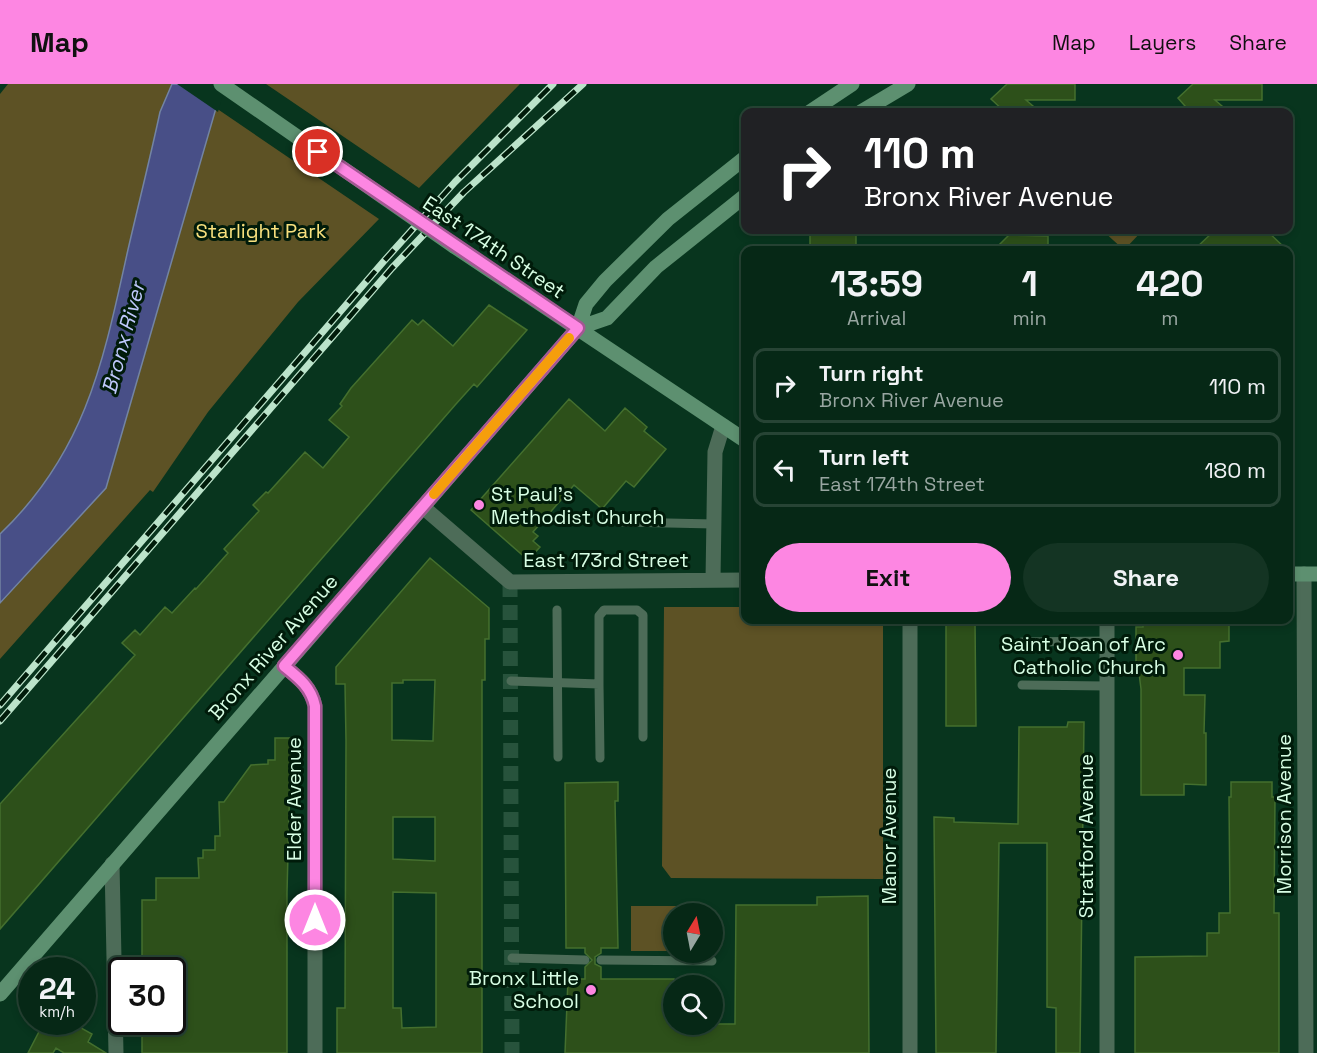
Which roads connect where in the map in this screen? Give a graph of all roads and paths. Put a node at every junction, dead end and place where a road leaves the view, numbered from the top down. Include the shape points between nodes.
1 (221, 84) edge
2 (852, 84) edge
3 (908, 84) edge
4 (816, 108) edge
5 (868, 108) edge
6 (741, 161) edge
7 (741, 199) edge
8 (578, 328) junction
9 (723, 426) junction
10 (741, 438) edge
11 (423, 507) junction
12 (622, 522) dead end
13 (714, 524) junction
14 (1293, 574) edge
15 (1311, 574) edge
16 (713, 580) junction
17 (741, 580) edge
18 (557, 610) dead end
19 (910, 624) edge
20 (1107, 624) edge
21 (1107, 641) junction
22 (1022, 642) dead end
23 (284, 666) junction
24 (511, 681) dead end
25 (557, 683) junction
26 (599, 684) junction
27 (1022, 685) dead end
28 (1107, 686) junction
29 (643, 737) dead end
30 (558, 757) dead end
31 (600, 758) dead end
32 (112, 864) junction
33 (512, 958) dead end
34 (585, 960) dead end
35 (601, 960) dead end
36 (663, 961) edge
37 (0, 994) edge
38 (116, 1053) edge
39 (315, 1053) edge
40 (910, 1053) edge
41 (1107, 1053) edge
42 (1306, 1053) edge

1 - 8 main road, East 174th Street, bridge
2 - 4 main road
3 - 5 main road
6 - 8 main road, Bronx River Avenue via 668,219 605,281 586,304
7 - 8 main road via 656,267 608,318
8 - 9 main road, East 174th Street
8 - 11 main road, Bronx River Avenue
9 - 10 main road, East 174th Street
9 - 13 street via 715,452
11 - 16 street, East 173rd Street via 510,582
11 - 23 main road, Bronx River Avenue
12 - 13 lane
13 - 16 street
14 - 15 main road
15 - 42 street, Morrison Avenue
16 - 17 street, East 173rd Street
18 - 25 lane
19 - 40 street, Manor Avenue
20 - 21 street, Stratford Avenue
21 - 22 lane
21 - 28 street, Stratford Avenue
23 - 32 main road, Bronx River Avenue
23 - 39 street, Elder Avenue via 305,684 315,706
24 - 25 lane
25 - 26 lane
25 - 30 lane
26 - 29 lane via 599,616 604,610 638,610 643,615
26 - 31 lane
27 - 28 lane
28 - 41 street, Stratford Avenue
32 - 37 main road, Bronx River Avenue
32 - 38 street
33 - 34 lane
35 - 36 lane

